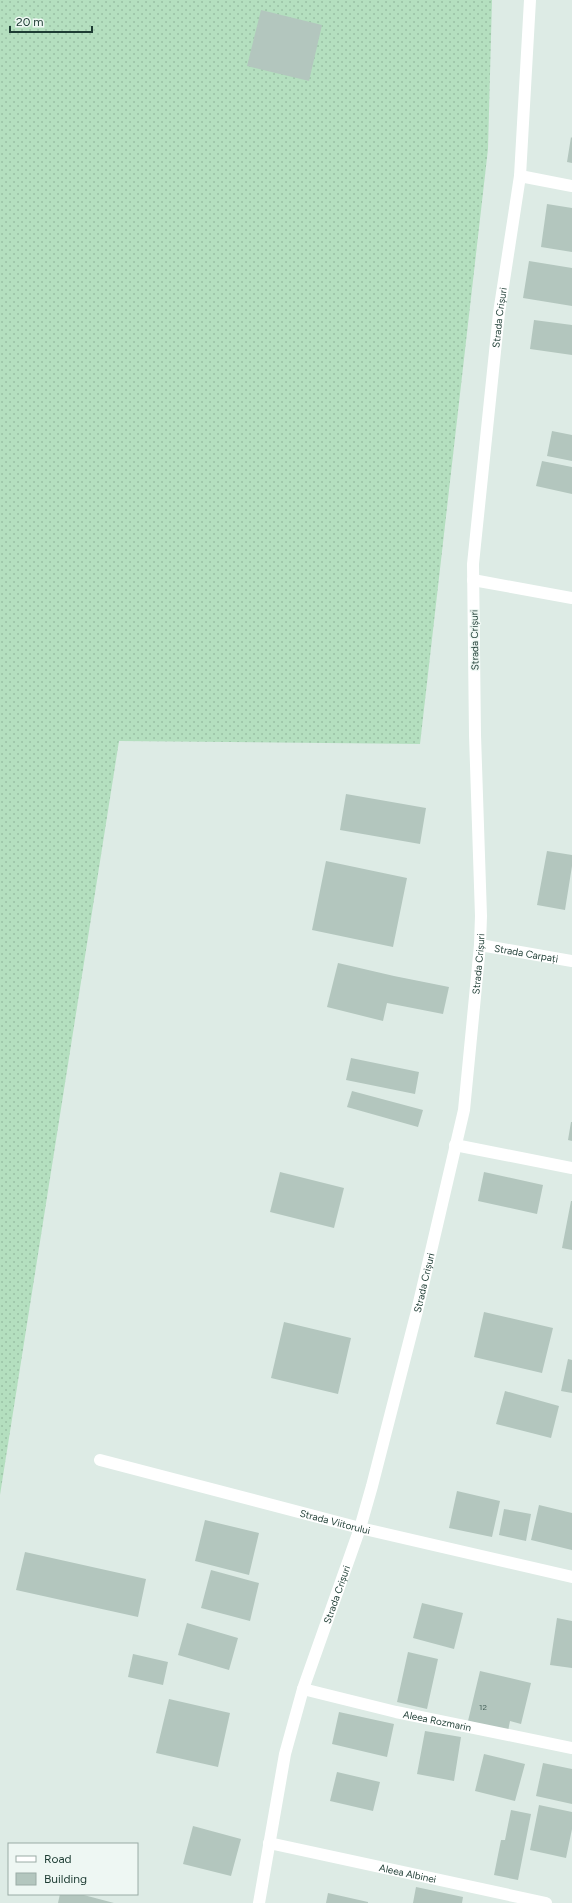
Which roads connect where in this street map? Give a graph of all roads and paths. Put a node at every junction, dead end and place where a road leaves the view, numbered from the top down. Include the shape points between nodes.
1 (530, 0) edge
2 (520, 176) junction
3 (572, 186) edge
4 (473, 580) junction
5 (572, 598) edge
6 (480, 945) junction
7 (572, 961) edge
8 (456, 1144) junction
9 (572, 1168) edge
10 (100, 1460) dead end
11 (360, 1528) junction
12 (572, 1578) edge
13 (303, 1689) junction
14 (572, 1748) edge
15 (269, 1843) junction
16 (258, 1903) edge
17 (546, 1903) edge

1 - 2 street, Strada Crișuri
2 - 3 street
2 - 4 street, Strada Crișuri via 498,313
4 - 5 street
4 - 6 street, Strada Crișuri
6 - 7 street, Strada Carpați
6 - 8 street, Strada Crișuri via 464,1110
8 - 9 street
8 - 11 street, Strada Crișuri via 417,1311
10 - 11 street, Strada Viitorului
11 - 12 street, Strada Viitorului
11 - 13 street, Strada Crișuri
13 - 14 street, Aleea Rozmarin via 404,1714
13 - 15 street, Strada Crișuri via 285,1754
15 - 16 street, Strada Crișuri
15 - 17 street, Aleea Albinei

